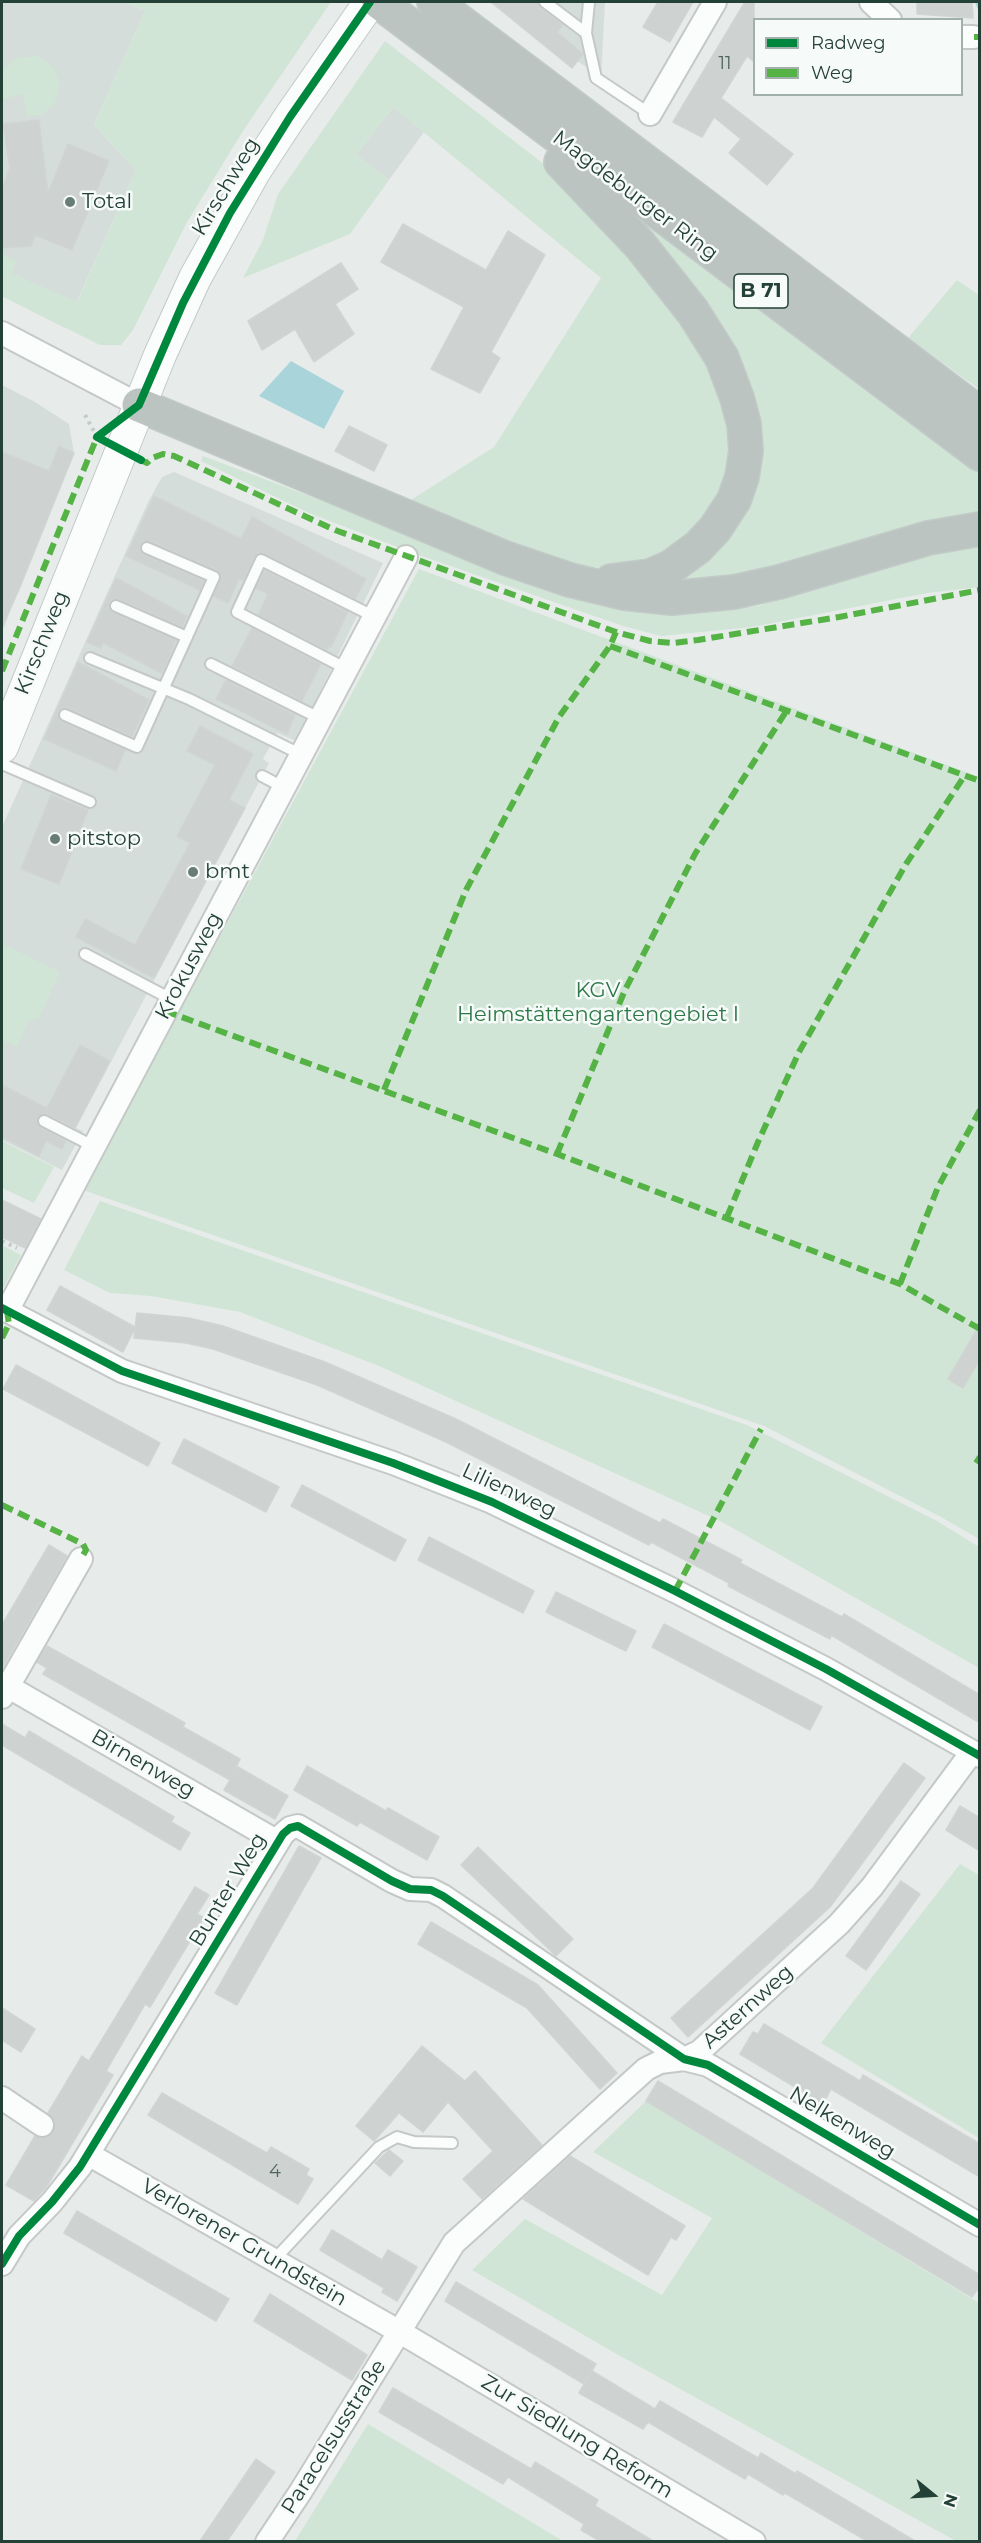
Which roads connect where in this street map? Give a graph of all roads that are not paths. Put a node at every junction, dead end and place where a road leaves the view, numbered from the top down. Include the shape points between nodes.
1 (370, 2) edge
2 (379, 2) edge
3 (434, 2) edge
4 (545, 2) edge
5 (589, 2) edge
6 (715, 2) edge
7 (871, 2) edge
8 (888, 18) edge
9 (586, 33) junction
10 (650, 114) joint
11 (543, 127) junction
12 (2, 333) edge
13 (139, 405) junction
14 (980, 414) edge
15 (980, 454) edge
16 (980, 529) edge
17 (147, 548) dead end
18 (406, 557) dead end
19 (570, 580) junction
20 (116, 606) dead end
21 (373, 616) junction
22 (187, 637) junction
23 (90, 658) dead end
24 (211, 664) dead end
25 (345, 668) junction
26 (163, 690) junction
27 (65, 715) dead end
28 (319, 718) junction
29 (2, 747) edge
30 (300, 754) junction
31 (2, 764) edge
32 (262, 776) dead end
33 (283, 787) junction
34 (90, 802) dead end
35 (86, 954) dead end
36 (171, 999) junction
37 (44, 1121) dead end
38 (93, 1146) junction
39 (4, 1310) edge
40 (81, 1559) dead end
41 (4, 1691) edge
42 (976, 1754) edge
43 (278, 1842) junction
44 (684, 2059) junction
45 (2, 2098) edge
46 (42, 2125) dead end
47 (452, 2143) dead end
48 (88, 2154) junction
49 (980, 2225) edge
50 (274, 2260) junction
51 (2, 2264) edge
52 (400, 2332) junction
53 (267, 2541) edge
54 (754, 2541) edge

1 - 13 main road, Kirschweg via 290,117 216,237
2 - 11 highway, Magdeburger Ring / B 71
3 - 14 highway, Magdeburger Ring / B 71
4 - 9 lane
5 - 9 lane
6 - 10 street
7 - 8 street
9 - 10 lane via 596,78
11 - 15 highway, Magdeburger Ring / B 71
11 - 19 highway via 555,156 640,244 705,330 728,372 746,438 744,470 734,500 715,529 689,555 671,567 641,578
12 - 13 street
13 - 19 highway via 455,538
13 - 29 main road, Kirschweg
16 - 19 highway via 928,538 757,587 705,597 640,596
17 - 22 lane via 214,577
18 - 21 street, Krokusweg
20 - 22 lane
21 - 25 street, Krokusweg
21 - 25 lane via 261,560 237,612
22 - 26 lane
23 - 26 lane
24 - 28 lane
25 - 28 street, Krokusweg
26 - 27 lane via 137,747
26 - 30 lane
28 - 30 street, Krokusweg
30 - 33 street, Krokusweg
31 - 34 lane
32 - 33 lane
33 - 36 street, Krokusweg
35 - 36 lane
36 - 38 street, Krokusweg
37 - 38 lane
38 - 39 street, Krokusweg
39 - 42 street, Lilienweg via 130,1375 393,1462 492,1502 806,1659
40 - 41 street
41 - 43 street, Birnenweg
42 - 44 street, Asternweg via 839,1924 712,2042
43 - 44 street, Bunter Weg via 290,1828 303,1827 392,1881 443,1896
43 - 48 street, Bunter Weg
44 - 49 street, Nelkenweg via 708,2065
44 - 52 street, Asternweg via 660,2062 646,2069 458,2240
45 - 46 street
47 - 50 lane via 414,2142 397,2137 379,2147
48 - 50 street, Verlorener Grundstein
48 - 51 street, Bunter Weg via 62,2191 19,2236
50 - 52 street, Verlorener Grundstein
52 - 53 street, Paracelsusstraße
52 - 54 street, Zur Siedlung Reform

